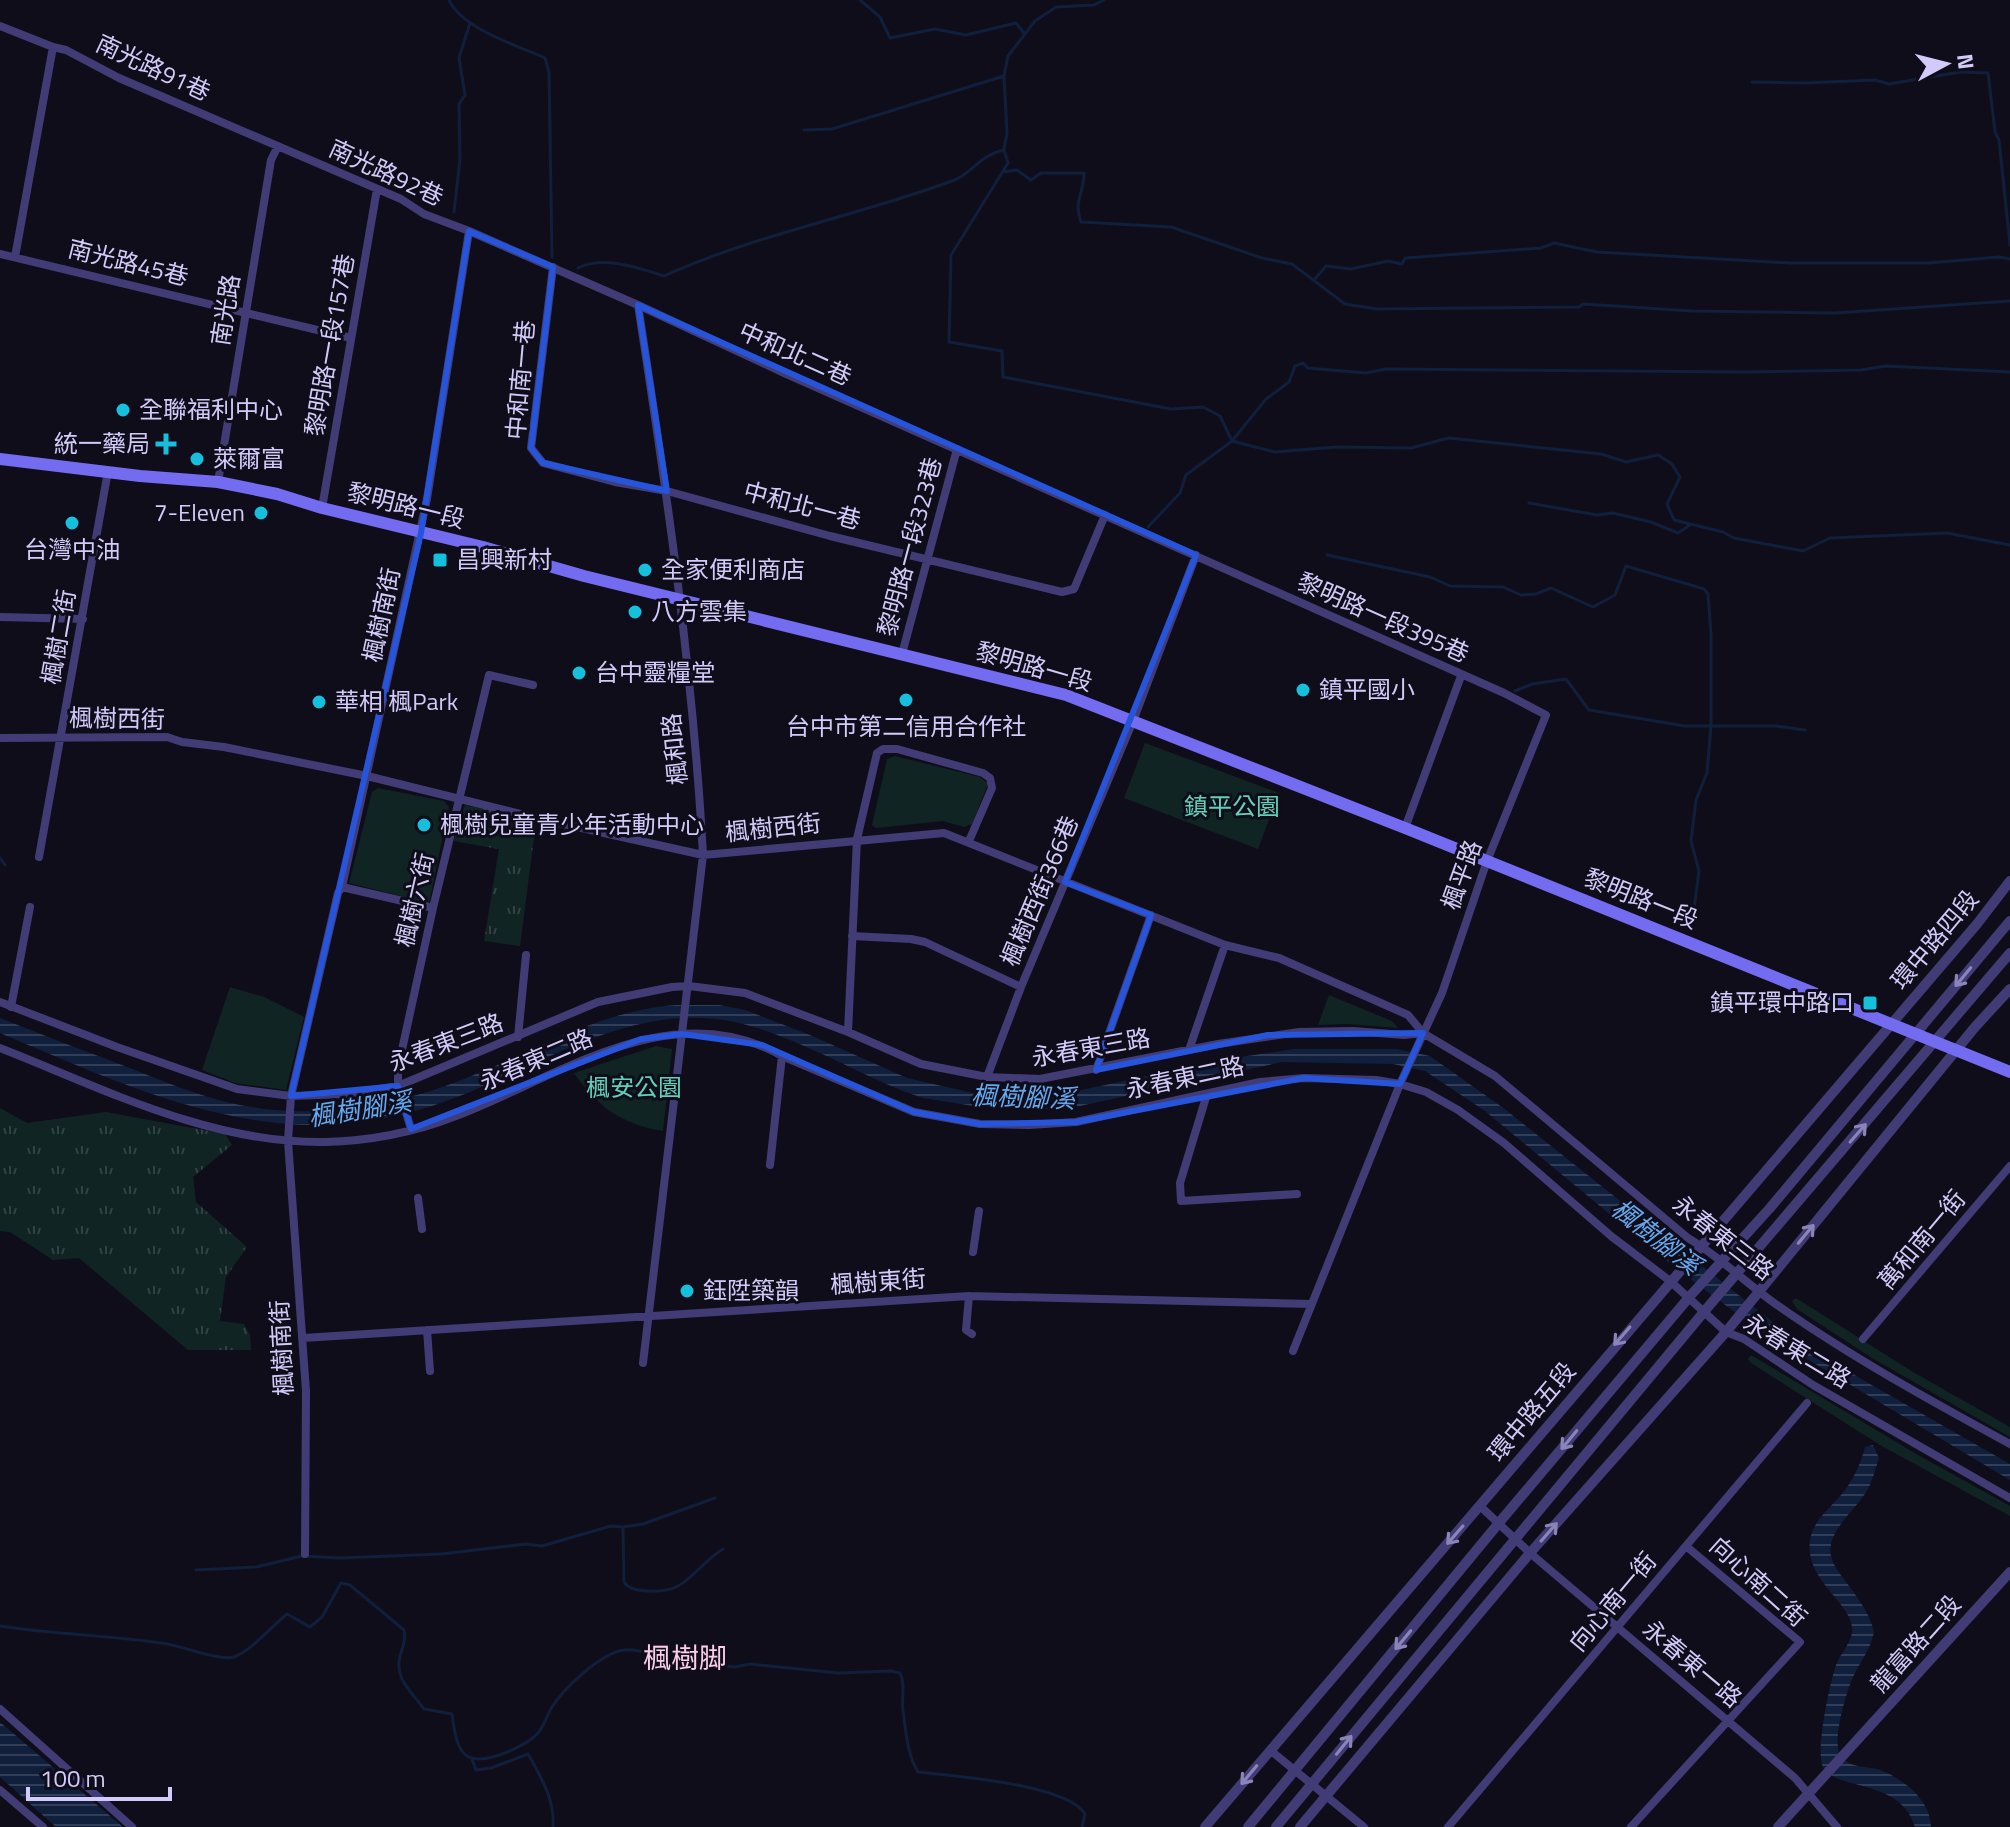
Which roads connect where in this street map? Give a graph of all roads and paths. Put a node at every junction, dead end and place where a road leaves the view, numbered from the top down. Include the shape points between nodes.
1 (0, 26) edge
2 (53, 47) junction
3 (278, 146) junction
4 (287, 150) joint
5 (377, 189) junction
6 (469, 231) junction
7 (0, 254) edge
8 (15, 257) junction
9 (553, 267) junction
10 (638, 305) junction
11 (246, 312) junction
12 (351, 338) junction
13 (957, 449) junction
14 (0, 459) edge
15 (108, 471) junction
16 (218, 482) junction
17 (667, 491) junction
18 (322, 508) junction
19 (1105, 515) junction
20 (421, 533) junction
21 (1196, 555) junction
22 (927, 558) junction
23 (681, 598) junction
24 (0, 617) edge
25 (83, 619) junction
26 (902, 654) junction
27 (1461, 676) junction
28 (533, 685) dead end
29 (1133, 721) junction
30 (1544, 723) joint
31 (0, 738) edge
32 (60, 738) junction
33 (367, 776) junction
34 (459, 799) junction
35 (1405, 828) junction
36 (857, 839) junction
37 (969, 841) junction
38 (703, 855) junction
39 (39, 857) dead end
40 (1487, 861) junction
41 (2010, 881) edge
42 (1065, 882) junction
43 (342, 887) junction
44 (30, 907) dead end
45 (433, 908) junction
46 (1151, 915) junction
47 (2010, 921) edge
48 (852, 936) junction
49 (1225, 945) junction
50 (2010, 953) edge
51 (526, 955) dead end
52 (689, 986) junction
53 (1021, 987) junction
54 (2010, 989) edge
55 (0, 1002) edge
56 (11, 1007) junction
57 (1890, 1024) junction
58 (848, 1032) junction
59 (1916, 1033) junction
60 (682, 1034) junction
61 (518, 1037) junction
62 (1421, 1037) junction
63 (1935, 1041) junction
64 (0, 1048) edge
65 (1189, 1050) junction
66 (1956, 1050) junction
67 (782, 1056) junction
68 (1096, 1070) junction
69 (2010, 1072) edge
70 (987, 1077) junction
71 (1400, 1084) junction
72 (398, 1086) junction
73 (1207, 1094) junction
74 (291, 1096) junction
75 (411, 1129) junction
76 (288, 1141) junction
77 (770, 1165) dead end
78 (2010, 1166) edge
79 (2000, 1178) junction
80 (2010, 1182) edge
81 (1297, 1194) dead end
82 (418, 1198) dead end
83 (979, 1211) dead end
84 (422, 1229) dead end
85 (1700, 1247) junction
86 (973, 1252) dead end
87 (1721, 1263) junction
88 (1736, 1275) junction
89 (1672, 1279) junction
90 (1758, 1292) junction
91 (969, 1296) junction
92 (1690, 1297) junction
93 (1311, 1304) junction
94 (1706, 1310) junction
95 (649, 1317) junction
96 (1728, 1329) junction
97 (427, 1330) junction
98 (972, 1334) dead end
99 (303, 1338) junction
100 (1863, 1339) dead end
101 (1293, 1351) dead end
102 (643, 1363) dead end
103 (430, 1371) dead end
104 (1807, 1403) dead end
105 (2010, 1444) edge
106 (2010, 1498) edge
107 (1480, 1506) junction
108 (1498, 1524) junction
109 (1515, 1539) junction
110 (1686, 1546) junction
111 (1530, 1553) junction
112 (305, 1554) dead end
113 (2010, 1572) edge
114 (1618, 1627) junction
115 (0, 1709) edge
116 (1727, 1720) junction
117 (1270, 1750) junction
118 (1294, 1771) junction
119 (1311, 1785) junction
120 (0, 1790) edge
121 (1809, 1792) junction
122 (1327, 1796) junction
123 (43, 1827) edge
124 (132, 1827) edge
125 (1205, 1827) edge
126 (1248, 1827) edge
127 (1276, 1827) edge
128 (1300, 1827) edge
129 (1364, 1827) edge
130 (1448, 1827) edge
131 (1631, 1827) edge
132 (1778, 1827) edge
133 (1837, 1827) edge

1 - 2 street, 南光路91巷
2 - 3 street, 南光路91巷
2 - 8 street
3 - 4 street, 南光路91巷
3 - 11 street, 南光路 via 271,160
4 - 5 street, 南光路92巷
5 - 6 street, 南光路92巷
5 - 12 street, 黎明路一段157巷
6 - 9 street, 中和北二巷
6 - 20 street, 楓樹南街
7 - 8 street, 南光路45巷
8 - 11 street, 南光路45巷
9 - 10 street, 中和北二巷
9 - 17 street, 中和南一巷 via 531,448 543,463
10 - 13 street, 中和北二巷
10 - 17 street, 楓和路
11 - 12 street, 南光路45巷
11 - 16 street, 南光路
12 - 18 street, 黎明路一段157巷
13 - 19 street, 中和北二巷
13 - 22 street, 黎明路一段323巷
14 - 15 main road, 黎明路一段
15 - 16 main road, 黎明路一段
15 - 25 street, 楓樹二街
16 - 18 main road, 黎明路一段
17 - 22 street, 中和北一巷
17 - 23 street, 楓和路
18 - 20 main road, 黎明路一段
19 - 21 street, 黎明路一段395巷
19 - 22 street, 中和北一巷 via 1074,589 1062,592
20 - 23 main road, 黎明路一段
20 - 33 street, 楓樹南街
21 - 27 street, 黎明路一段395巷
21 - 29 street
22 - 26 street, 黎明路一段323巷
23 - 26 main road, 黎明路一段
23 - 38 street, 楓和路
24 - 25 street
25 - 32 street, 楓樹二街
26 - 29 main road, 黎明路一段 via 1066,695
27 - 30 street, 黎明路一段395巷 via 1538,709 1546,715
27 - 35 street
28 - 34 street, 楓樹六街 via 489,675
29 - 35 main road, 黎明路一段
29 - 42 street, 楓樹西街366巷
30 - 40 street, 楓平路
31 - 32 street, 楓樹西街
32 - 33 street, 楓樹西街 via 167,737
32 - 39 street, 楓樹二街
33 - 34 street, 楓樹西街
33 - 43 street, 楓樹南街
34 - 38 street, 楓樹西街
34 - 45 street, 楓樹六街
35 - 40 main road, 黎明路一段
36 - 37 street, 楓樹西街 via 944,833
36 - 37 street via 877,753 890,748 990,778 992,788
36 - 38 street, 楓樹西街
36 - 48 street
37 - 42 street, 楓樹西街
38 - 52 street, 楓和路
40 - 57 main road, 黎明路一段
40 - 62 street, 楓平路 via 1442,993
41 - 57 street, 環中路四段
42 - 46 street, 楓樹西街
42 - 53 street, 楓樹西街366巷
43 - 45 street
43 - 74 street, 楓樹南街
44 - 56 street
45 - 72 street, 楓樹六街
46 - 49 street, 楓樹西街
46 - 68 street
47 -> 59 street, 環中路四段
48 - 53 street via 925,942
48 - 58 street
49 - 62 street, 楓樹西街 via 1279,958 1408,1015
49 - 65 street
50 - 63 street
51 - 61 street
52 - 58 street, 永春東三路 via 745,993
52 - 60 street, 楓和路
52 - 61 street, 永春東三路 via 598,1002
53 - 70 street, 楓樹西街366巷
54 - 66 street
55 - 56 street, 永春東三路
56 - 74 street, 永春東三路 via 237,1089
57 - 59 main road, 黎明路一段
57 - 85 street, 環中路五段
58 - 70 street, 永春東三路 via 921,1064
59 - 63 main road, 黎明路一段
59 - 87 street, 環中路五段
60 - 67 street, 永春東二路 via 727,1036
60 - 75 street, 永春東二路 via 641,1039 457,1116
60 - 95 street
61 - 72 street, 永春東三路
62 - 65 street, 永春東三路 via 1299,1032
62 - 71 street, 楓平路
62 - 85 street, 永春東三路 via 1495,1076
63 - 66 main road, 黎明路一段
88 -> 63 street
64 - 76 street, 永春東二路 via 219,1131
65 - 68 street, 永春東三路
66 - 69 main road, 黎明路一段
90 -> 66 street
67 - 73 street, 永春東二路 via 914,1112 980,1124 1076,1122
67 - 77 street
68 - 70 street, 永春東三路 via 1029,1080
71 - 73 street, 永春東二路 via 1304,1078
71 - 89 street, 永春東二路 via 1426,1092 1481,1126 1611,1236
71 - 93 street
72 - 74 street, 永春東三路
72 - 75 street
73 - 81 street via 1180,1183 1181,1201
74 - 76 street, 楓樹南街
75 - 76 street, 永春東二路 via 363,1139
76 - 99 street, 楓樹南街
78 - 79 street, 萬和南一街
79 - 80 street
79 - 100 street, 萬和南一街
82 - 84 street
83 - 86 street
85 - 87 street, 永春東三路
85 - 89 street, 環中路五段
87 - 88 street, 永春東三路
87 - 92 street, 環中路五段
88 - 90 street, 永春東三路
88 - 94 street
89 - 92 street, 永春東二路
89 -> 107 street, 環中路五段
90 - 96 street
90 - 105 street, 永春東三路 via 1930,1401
91 - 93 street, 楓樹東街
91 - 95 street, 楓樹東街
91 - 98 street via 966,1330
92 - 94 street, 永春東二路
92 -> 108 street, 環中路五段
93 - 101 street
94 - 96 street, 永春東二路
94 - 109 street
95 - 97 street, 楓樹東街
95 - 102 street
96 - 106 street, 永春東二路 via 1823,1392
111 -> 96 street
97 - 99 street, 楓樹東街
97 - 103 street
99 - 112 street, 楓樹南街
104 - 110 street, 向心南一街
107 - 108 street, 永春東一路
107 -> 117 street, 環中路五段
108 - 109 street, 永春東一路
108 -> 118 street, 環中路五段
109 - 111 street, 永春東一路
119 -> 109 street
110 - 114 street, 向心南一街
110 - 116 street, 向心南二街 via 1800,1642
111 - 114 street, 永春東一路
111 - 122 street
113 - 121 street, 龍富路二段
114 - 116 street, 永春東一路
114 - 130 street, 向心南一街
115 - 124 street
116 - 121 street, 永春東一路
116 - 131 street, 向心南二街
117 - 118 street
117 -> 125 street, 環中路五段
118 - 119 street
118 - 126 street, 環中路五段
119 - 122 street
119 - 127 street
120 - 123 street
121 - 132 street
121 - 133 street, 永春東一路
122 - 128 street
122 - 129 street

